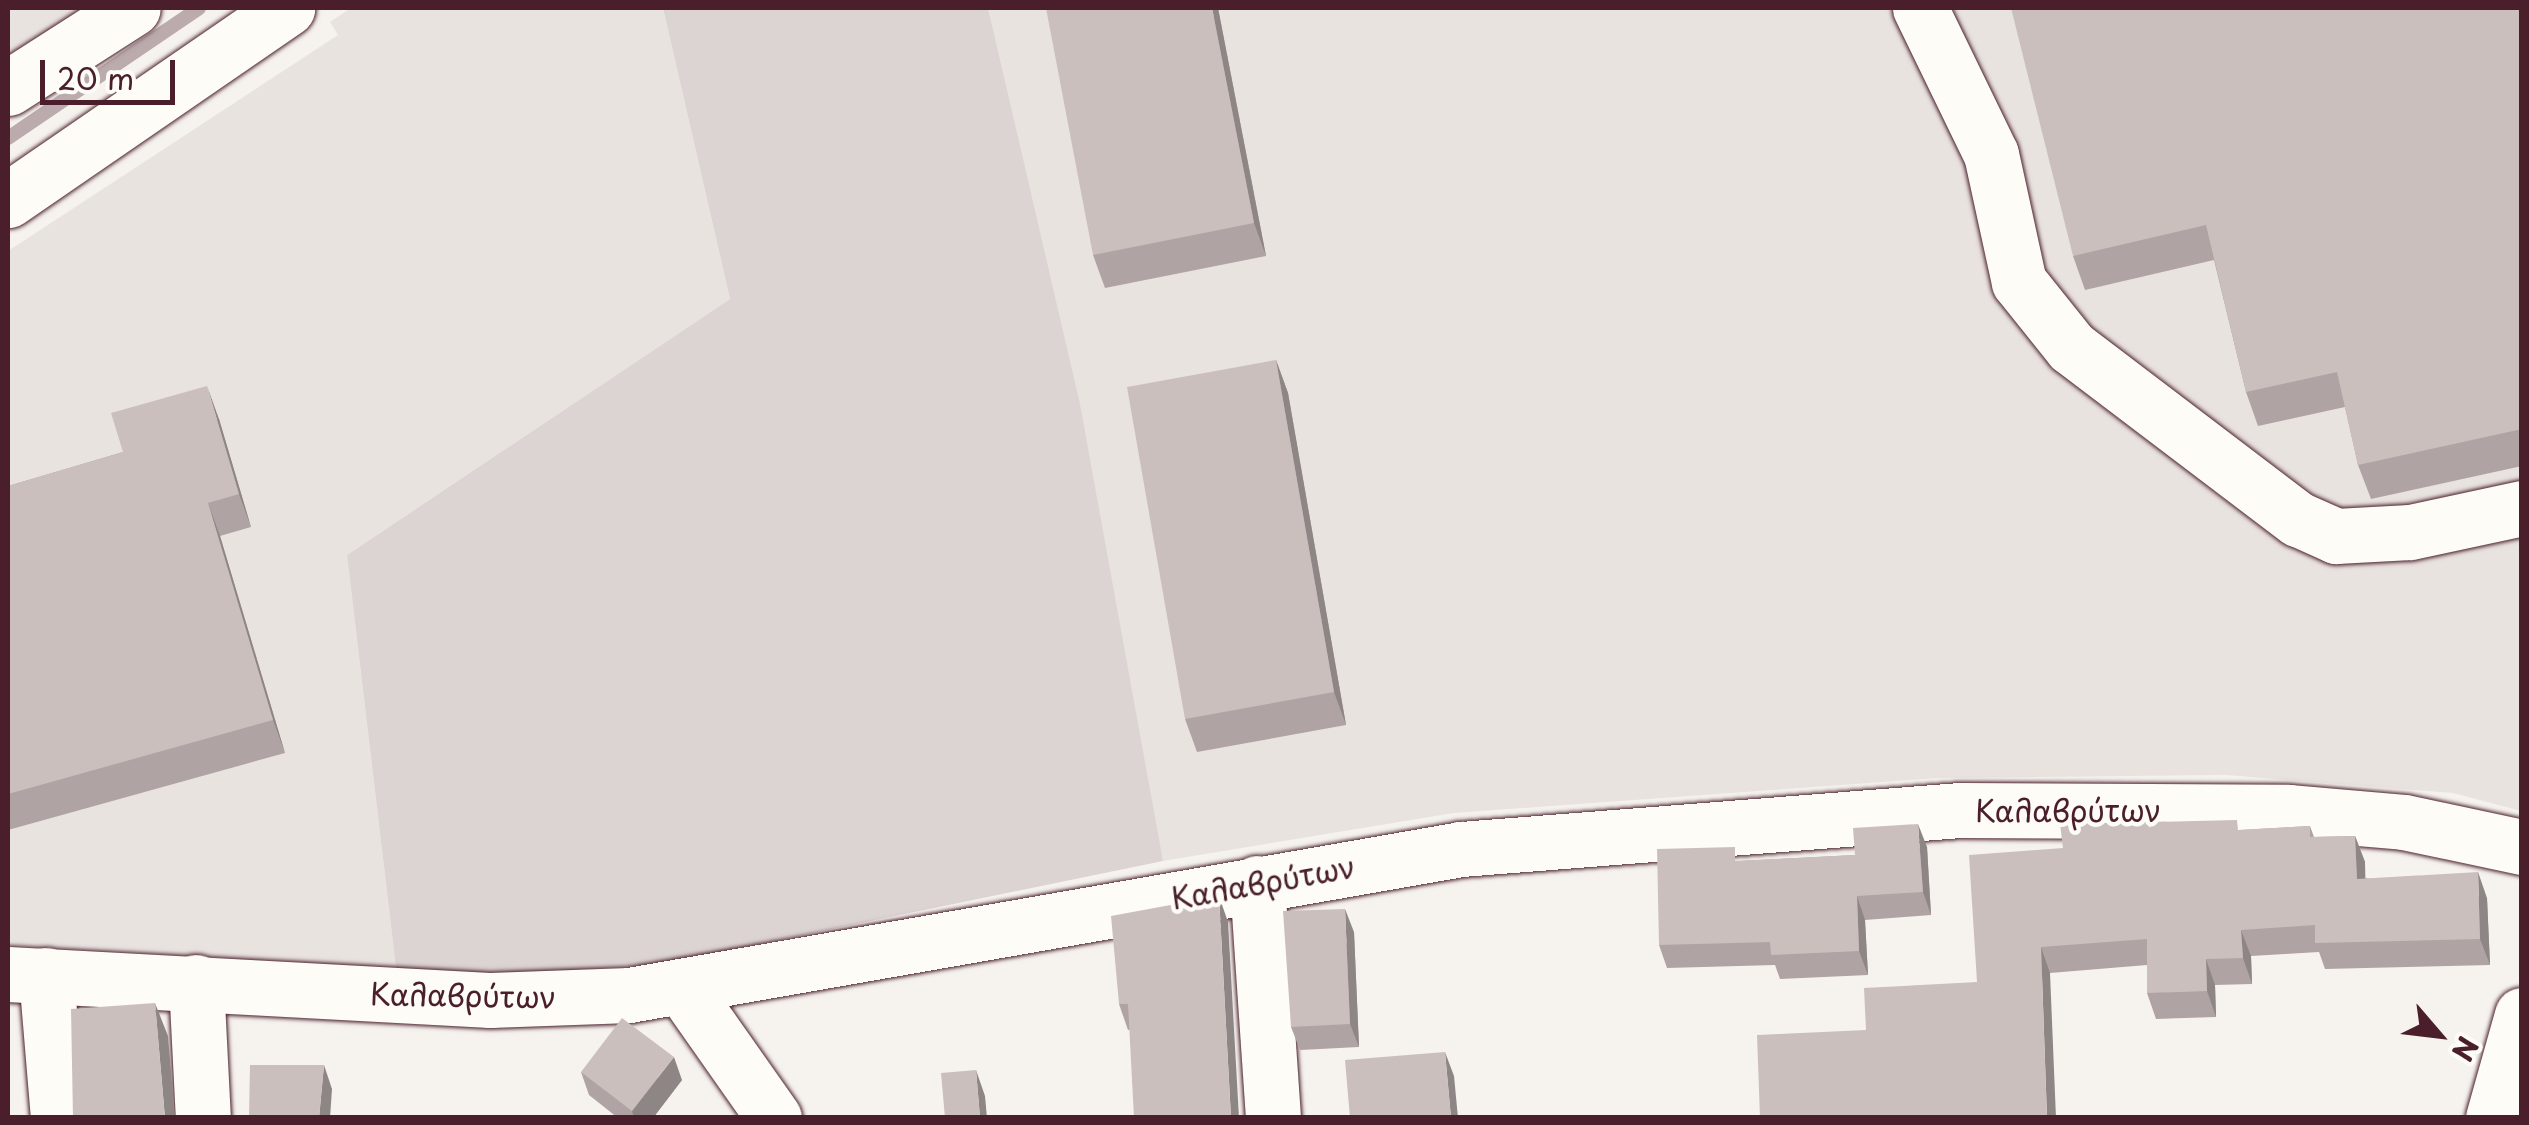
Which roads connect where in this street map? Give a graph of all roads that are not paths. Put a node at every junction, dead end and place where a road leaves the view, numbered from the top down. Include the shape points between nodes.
1 (133, 8) edge
2 (287, 8) edge
3 (1920, 8) edge
4 (8, 88) edge
5 (8, 200) edge
6 (2522, 508) edge
7 (2522, 847) edge
8 (1257, 883) junction
9 (27, 974) edge
10 (196, 982) junction
11 (682, 987) junction
12 (2522, 1015) edge
13 (2481, 1116) edge
14 (58, 1118) edge
15 (203, 1118) edge
16 (774, 1118) edge
17 (1273, 1118) edge

1 - 4 street
2 - 5 street
3 - 6 street via 1991,154 2019,282 2071,348 2298,519 2336,536 2410,532
7 - 8 street, Καλαβρύτων via 2404,822 2288,812 1960,810 1461,849
8 - 11 street, Καλαβρύτων
8 - 17 street
9 - 10 street, Καλαβρύτων
9 - 14 street
10 - 11 street, Καλαβρύτων via 490,1000
10 - 15 street
11 - 16 street
12 - 13 street

